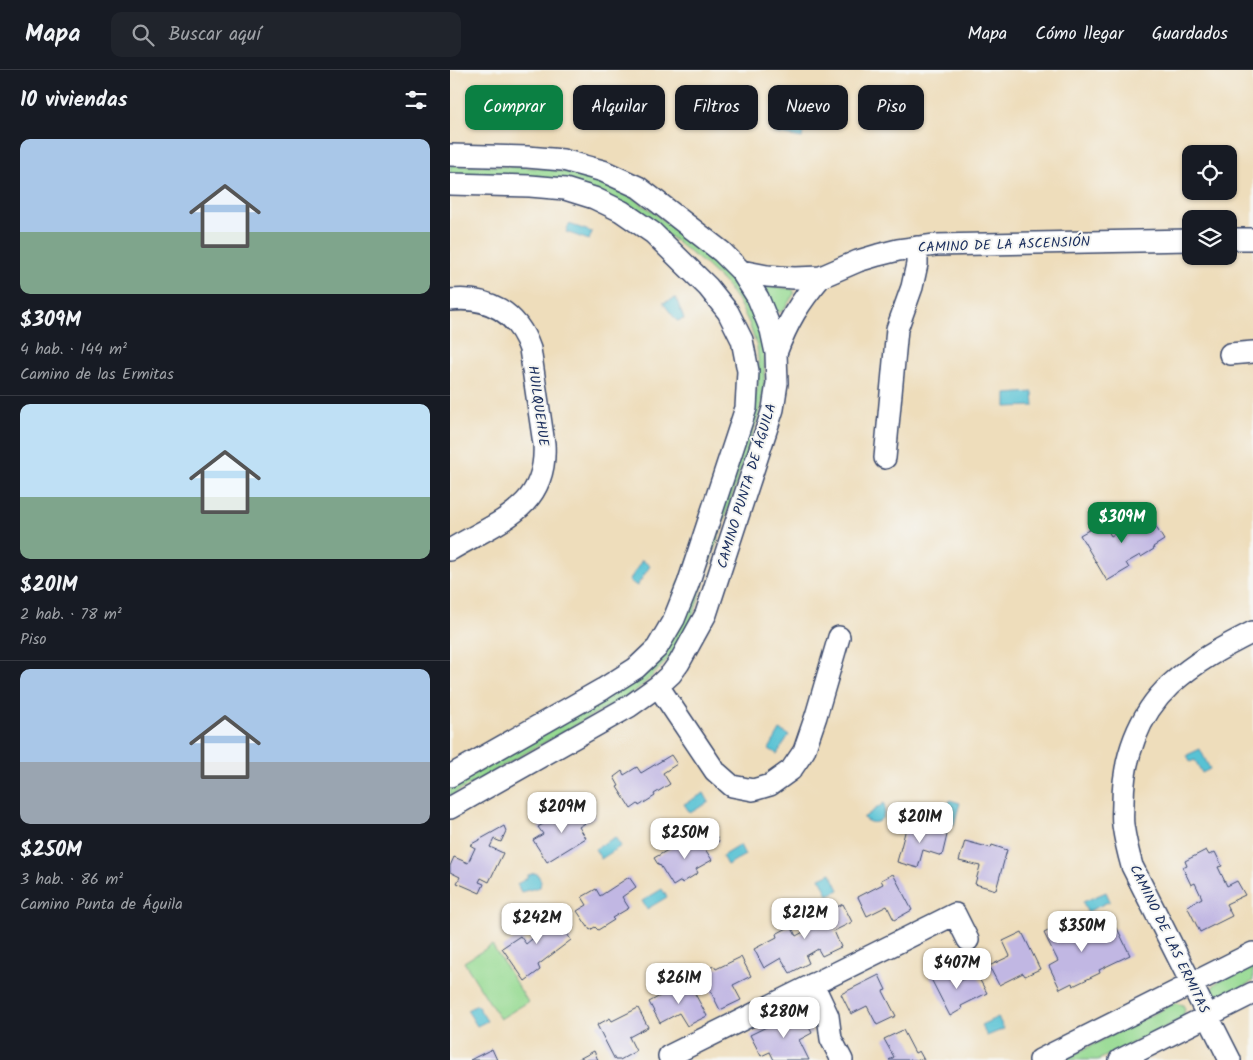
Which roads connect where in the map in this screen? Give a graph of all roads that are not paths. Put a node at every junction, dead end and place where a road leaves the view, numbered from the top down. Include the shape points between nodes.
1 (450, 155) edge
2 (450, 184) edge
3 (1253, 238) edge
4 (1237, 239) edge
5 (1182, 240) edge
6 (917, 247) junction
7 (741, 271) junction
8 (821, 277) junction
9 (450, 300) edge
10 (1253, 352) edge
11 (776, 353) junction
12 (1230, 354) dead end
13 (885, 458) dead end
14 (450, 550) edge
15 (1253, 632) edge
16 (839, 637) dead end
17 (658, 686) junction
18 (450, 776) edge
19 (450, 808) edge
20 (968, 940) dead end
21 (1253, 953) edge
22 (813, 984) junction
23 (1191, 984) junction
24 (1253, 993) edge
25 (828, 1016) junction
26 (1207, 1016) junction
27 (671, 1060) edge
28 (842, 1060) edge
29 (858, 1060) edge
30 (1040, 1060) edge
31 (1120, 1060) edge
32 (1230, 1060) edge

1 - 7 street, CAMINO PUNTA DE ÁGUILA via 563,160 603,171 652,197
2 - 18 street, CAMINO PUNTA DE ÁGUILA via 565,189 620,211 653,233 708,287 728,312 742,340 748,371 746,408 728,464 688,584 674,619 657,648 636,668 603,690
3 - 4 street
5 - 6 street, CAMINO DE LA ASCENSIÓN
6 - 8 street, CAMINO DE LA ASCENSIÓN via 858,261
6 - 13 street via 912,287 897,329
7 - 8 street, CAMINO DE LA ASCENSIÓN via 794,278
7 - 11 street, CAMINO PUNTA DE ÁGUILA via 766,314
8 - 11 street, CAMINO DE LA ASCENSIÓN via 794,312
9 - 14 street, HUILQUEHUE via 476,300 489,304 512,318 520,328 532,360 545,456 535,489 519,509
10 - 12 street
11 - 17 street, CAMINO PUNTA DE ÁGUILA via 777,383 773,409 706,614 671,674
15 - 23 street, CAMINO DE LAS ERMITAS via 1216,651 1169,686 1139,729 1124,775 1122,823 1132,866
16 - 17 street via 804,750 791,770 770,785 753,790 732,786 715,771
17 - 19 street, CAMINO PUNTA DE ÁGUILA via 630,706
20 - 22 street via 955,914
21 - 23 street
22 - 25 street
22 - 27 street via 669,1056
23 - 26 street, CAMINO DE LAS ERMITAS
23 - 30 street
24 - 26 street
25 - 28 street via 831,1039
25 - 29 street via 844,1033
26 - 31 street
26 - 32 street, CAMINO DE LAS ERMITAS

